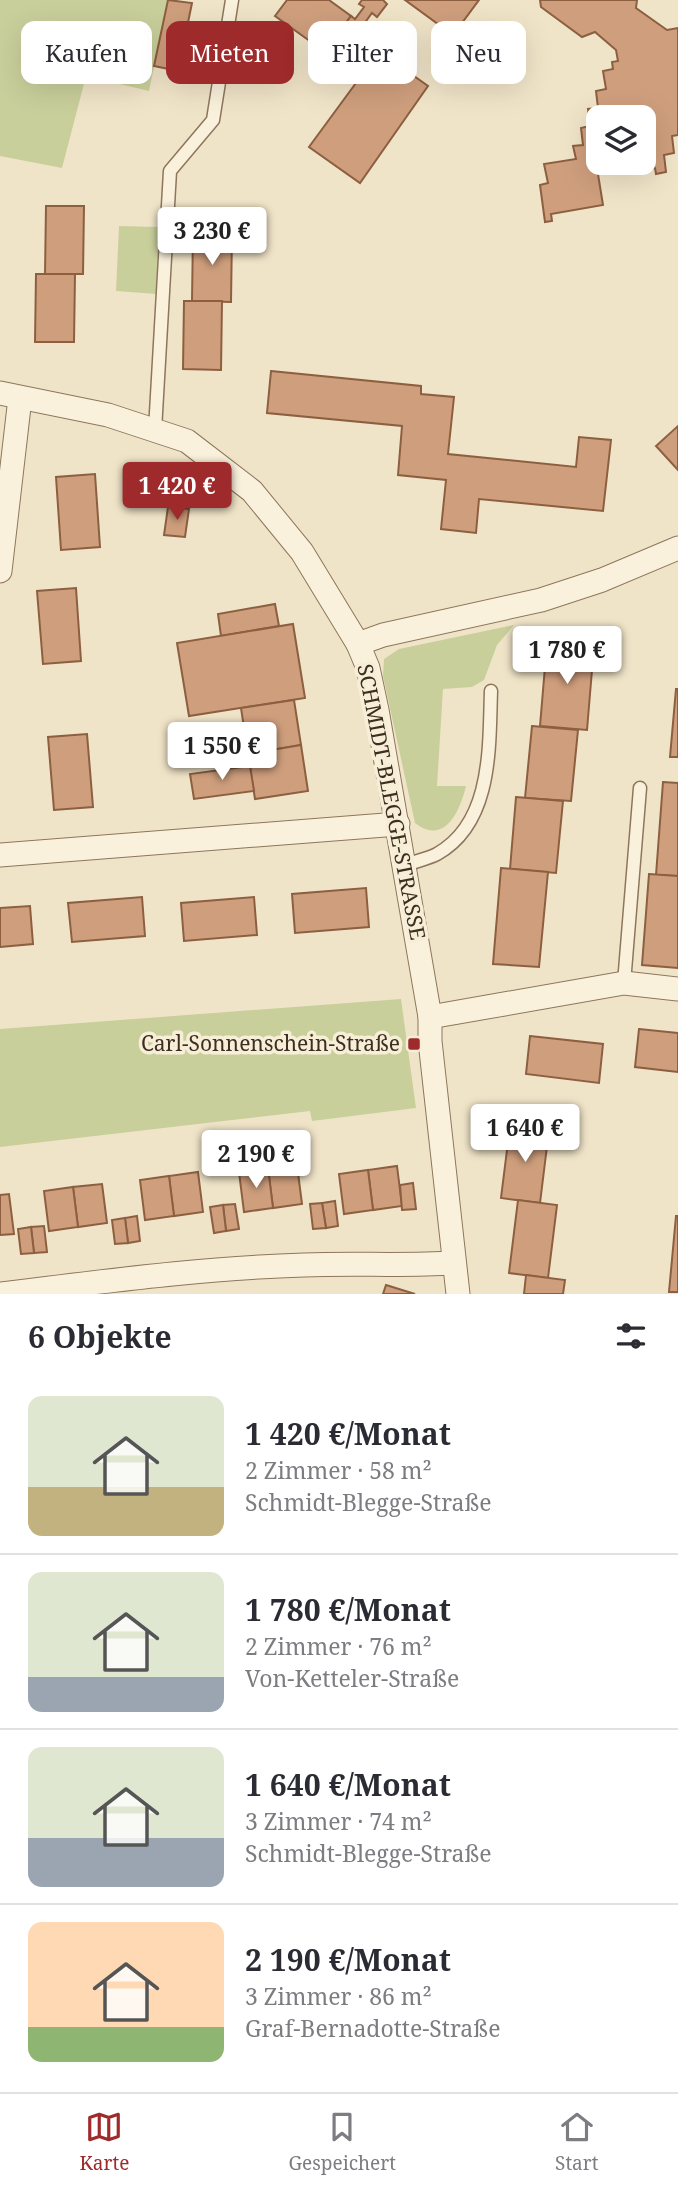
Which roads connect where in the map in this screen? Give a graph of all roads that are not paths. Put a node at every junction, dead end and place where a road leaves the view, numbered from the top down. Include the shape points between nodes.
1 (232, 0) edge
2 (10, 395) edge
3 (155, 430) junction
4 (678, 548) edge
5 (0, 571) edge
6 (358, 644) junction
7 (491, 691) dead end
8 (640, 788) dead end
9 (398, 824) junction
10 (0, 855) edge
11 (406, 864) junction
12 (624, 983) junction
13 (678, 989) edge
14 (430, 1017) junction
15 (454, 1262) junction
16 (26, 1292) edge
17 (0, 1294) edge
18 (458, 1294) edge

1 - 3 lane via 213,120 170,171
2 - 3 street, SCHMIDT-BLEGGE-STRASSE via 108,415
2 - 5 street
3 - 6 street, SCHMIDT-BLEGGE-STRASSE via 187,441 252,491 302,552
4 - 6 street via 541,600
6 - 9 street, SCHMIDT-BLEGGE-STRASSE via 368,668
7 - 11 lane via 487,758 474,817 436,854
8 - 12 lane
9 - 10 street
9 - 11 street, SCHMIDT-BLEGGE-STRASSE
11 - 14 street, SCHMIDT-BLEGGE-STRASSE
12 - 13 street
12 - 14 street
14 - 15 street, SCHMIDT-BLEGGE-STRASSE
15 - 16 street via 252,1268
15 - 18 street, SCHMIDT-BLEGGE-STRASSE
16 - 17 street

